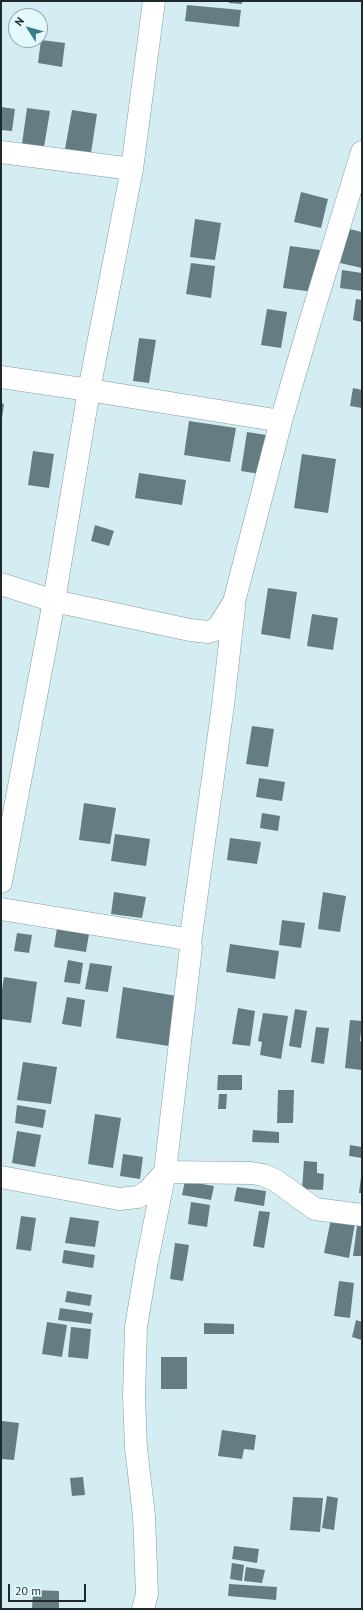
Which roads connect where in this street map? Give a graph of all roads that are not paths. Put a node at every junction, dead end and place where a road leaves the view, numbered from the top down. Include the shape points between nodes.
1 (154, 1) edge
2 (1, 152) edge
3 (362, 152) edge
4 (132, 169) junction
5 (1, 377) edge
6 (89, 390) junction
7 (281, 421) junction
8 (1, 584) edge
9 (54, 601) junction
10 (234, 602) junction
11 (1, 882) edge
12 (1, 909) edge
13 (190, 943) junction
14 (165, 1172) junction
15 (1, 1177) edge
16 (362, 1215) edge
17 (144, 1609) edge

1 - 4 street
2 - 4 street
3 - 7 street
4 - 6 street
5 - 6 street
6 - 7 street
6 - 9 street
7 - 10 street
8 - 9 street
9 - 10 street via 208,632 217,630
9 - 11 street
10 - 13 street via 223,705
12 - 13 street via 187,939
13 - 14 street
14 - 15 street via 148,1191 138,1197 119,1198
14 - 16 street via 263,1175 275,1180 315,1209
14 - 17 street via 136,1327 134,1396 136,1448 144,1516 147,1594

